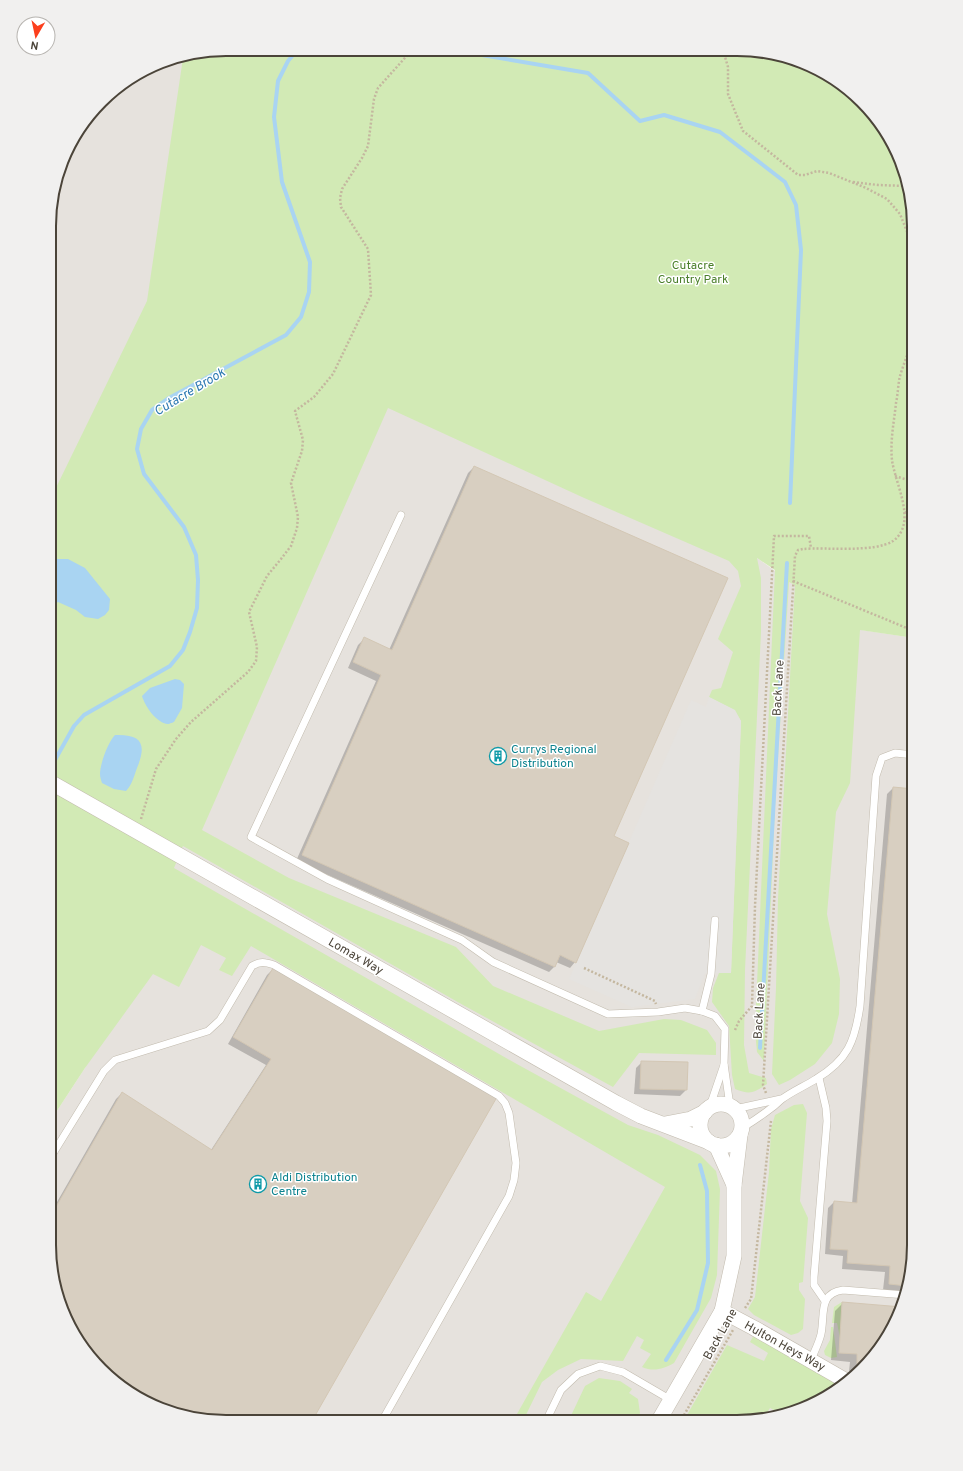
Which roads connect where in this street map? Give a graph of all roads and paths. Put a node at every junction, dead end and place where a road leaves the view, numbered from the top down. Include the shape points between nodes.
1 (407, 56) edge
2 (725, 56) edge
3 (848, 181) junction
4 (902, 186) edge
5 (907, 232) edge
6 (907, 357) edge
7 (895, 476) junction
8 (907, 480) edge
9 (905, 513) joint
10 (401, 515) dead end
11 (811, 548) junction
12 (793, 580) junction
13 (907, 628) edge
14 (907, 754) edge
15 (56, 785) edge
16 (139, 824) dead end
17 (715, 920) dead end
18 (584, 968) dead end
19 (702, 1011) junction
20 (658, 1012) junction
21 (734, 1032) dead end
22 (724, 1064) junction
23 (819, 1078) junction
24 (770, 1105) junction
25 (733, 1108) junction
26 (707, 1110) junction
27 (665, 1124) junction
28 (741, 1131) junction
29 (712, 1144) junction
30 (56, 1149) edge
31 (734, 1185) junction
32 (900, 1294) edge
33 (825, 1301) junction
34 (722, 1311) junction
35 (738, 1320) junction
36 (811, 1360) junction
37 (842, 1378) edge
38 (671, 1400) junction
39 (385, 1415) edge
40 (549, 1415) edge
41 (662, 1415) edge
42 (684, 1415) edge

1 - 16 path via 378,88 374,99 368,146 342,189 341,207 368,249 371,295 333,374 314,397 295,411 303,440 291,483 298,517 297,528 291,546 267,576 249,612 258,647 256,661 248,672 191,722 176,739 156,769
2 - 3 path via 728,67 728,94 743,131 798,175 817,171
3 - 4 path
3 - 5 path via 887,199 900,214
6 - 7 path via 900,376 891,438
7 - 8 path
7 - 9 path
9 - 11 path via 900,533 883,546
10 - 20 lane via 251,837 327,879 462,940 493,962 608,1014
11 - 12 path, Back Lane via 796,552
11 - 21 path via 809,536 774,536 752,1006 739,1021
12 - 13 path
12 - 24 path, Back Lane via 763,1085
14 - 23 lane via 895,753 882,758 876,776 857,1027 845,1055
15 - 27 street, Lomax Way via 616,1103 641,1116
17 - 19 lane via 711,974
18 - 20 path via 655,1001
19 - 20 lane via 685,1008
19 - 22 lane via 715,1016 725,1029
22 - 25 lane
22 - 26 lane
23 - 24 lane
23 - 33 lane via 827,1121 814,1285
24 - 25 lane
24 - 28 lane
24 - 35 path, Back Lane via 751,1299
25 - 26 street via 719,1104
25 - 28 street via 740,1115
26 - 27 street, Lomax Way via 691,1119
26 - 29 street via 700,1125 704,1137
27 - 29 street, Lomax Way
28 - 29 street via 730,1144
28 - 31 street
29 - 31 street
30 - 39 lane via 104,1071 115,1060 208,1031 220,1020 252,966 258,962 274,965 499,1096 509,1113 516,1163 509,1196
31 - 34 street via 734,1256
32 - 33 lane via 843,1290 835,1291
33 - 36 lane via 820,1339
34 - 35 street, Hulton Heys Way
34 - 38 street
35 - 36 street, Hulton Heys Way
35 - 42 path, Back Lane
36 - 37 street, Hulton Heys Way
38 - 40 lane via 623,1372 600,1366 578,1374 560,1390
38 - 41 street

